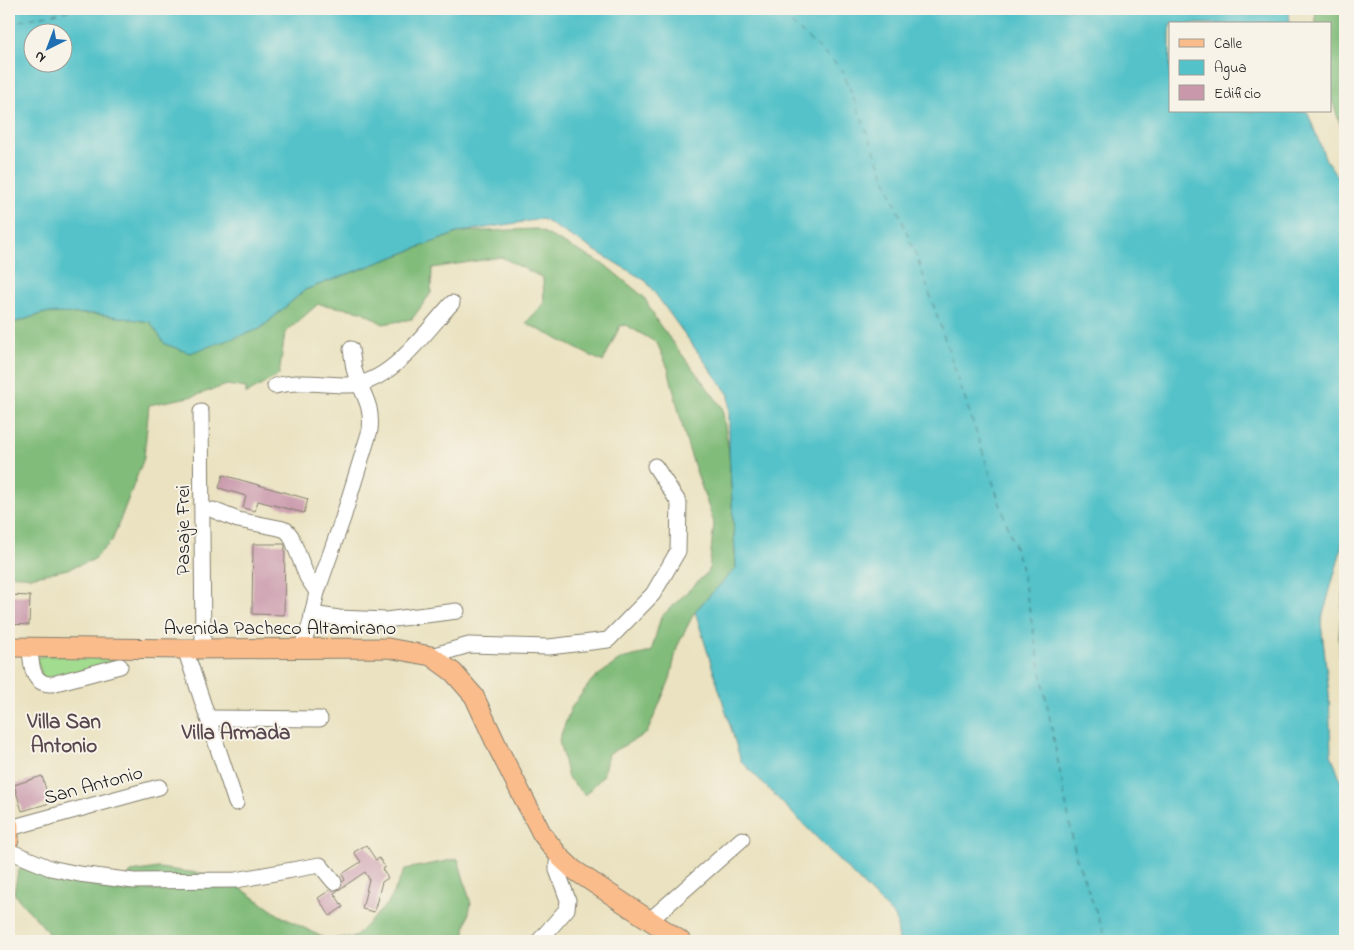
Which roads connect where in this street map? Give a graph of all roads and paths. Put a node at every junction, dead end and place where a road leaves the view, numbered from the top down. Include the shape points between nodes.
1 (452, 303) dead end
2 (351, 349) dead end
3 (360, 383) junction
4 (275, 386) dead end
5 (201, 412) dead end
6 (655, 466) dead end
7 (213, 510) dead end
8 (318, 592) junction
9 (457, 611) dead end
10 (312, 614) junction
11 (9, 647) edge
12 (30, 647) junction
13 (301, 648) junction
14 (194, 649) junction
15 (431, 656) junction
16 (120, 666) dead end
17 (208, 718) junction
18 (320, 719) dead end
19 (158, 787) dead end
20 (236, 803) dead end
21 (9, 831) edge
22 (742, 839) dead end
23 (9, 851) edge
24 (560, 857) junction
25 (334, 882) dead end
26 (649, 920) junction
27 (539, 941) edge
28 (681, 941) edge

1 - 3 street via 395,364 371,380
2 - 3 street
3 - 4 street
3 - 8 street via 369,404 370,430
5 - 14 street, Pasaje Frei
6 - 15 street via 679,502 678,551 653,594 608,640 549,646 469,645
7 - 8 street via 238,520 286,530 307,577
8 - 10 street
9 - 10 street via 386,620
10 - 13 street
11 - 12 main road, Avenida Pacheco Altamirano
12 - 14 main road, Avenida Pacheco Altamirano
12 - 16 street via 34,675 46,685
13 - 14 main road, Avenida Pacheco Altamirano
13 - 15 main road, Avenida Pacheco Altamirano via 388,648
14 - 17 street, Pasaje Frei
15 - 24 main road, Avenida Pacheco Altamirano via 453,672 474,696 528,808
17 - 18 street
17 - 20 street, Pasaje Frei
19 - 21 street, San Antonio
22 - 26 street
23 - 25 street via 50,868 134,881 236,880 320,865
24 - 26 main road, Avenida Pacheco Altamirano via 574,870
24 - 27 street via 557,867 568,900 567,909
26 - 28 main road, Avenida Pacheco Altamirano

